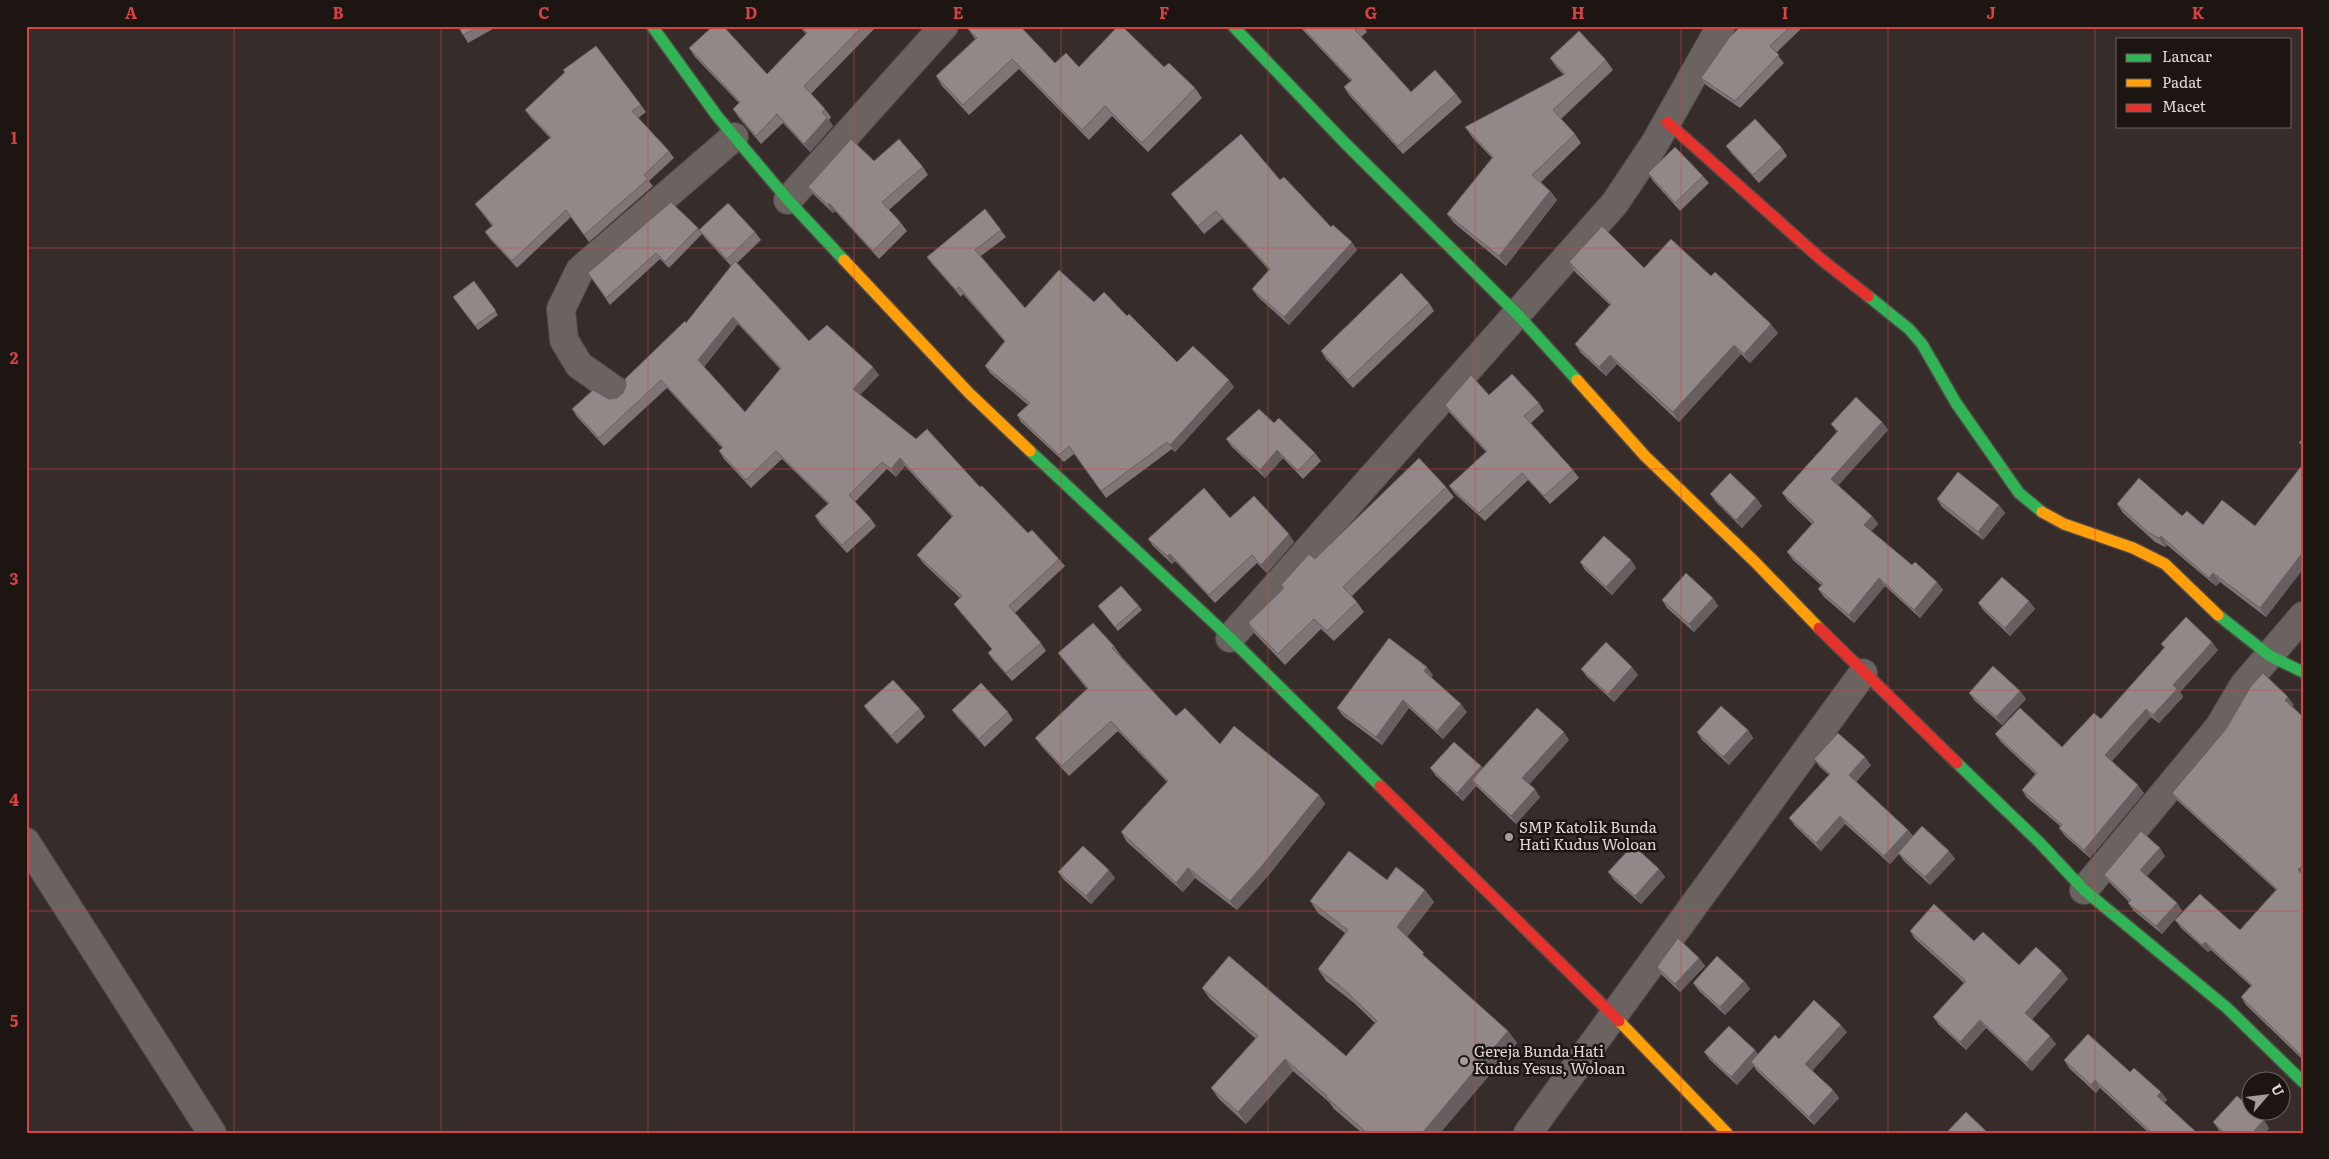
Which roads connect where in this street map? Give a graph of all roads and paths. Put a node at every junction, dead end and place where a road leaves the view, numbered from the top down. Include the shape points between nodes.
1 (652, 26) edge
2 (944, 26) edge
3 (1233, 26) edge
4 (1721, 26) edge
5 (1667, 122) junction
6 (734, 137) junction
7 (788, 200) junction
8 (1518, 316) junction
9 (616, 391) dead end
10 (2303, 616) edge
11 (1230, 638) junction
12 (2270, 656) junction
13 (2303, 672) edge
14 (1863, 673) junction
15 (26, 842) edge
16 (2084, 890) junction
17 (1613, 1015) junction
18 (2303, 1082) edge
19 (212, 1133) edge
20 (1528, 1133) edge
21 (1727, 1133) edge

1 - 6 street
2 - 7 street
3 - 8 street
4 - 5 street
5 - 8 street via 1615,203
5 - 12 street via 1822,260 1909,329 1922,344 1956,403 2020,493 2038,509 2064,524 2133,548 2165,564 2192,593
6 - 7 street
6 - 9 street via 580,270 561,309 564,340 579,365
7 - 11 street via 969,393
8 - 11 street
8 - 14 street via 1646,456
10 - 12 street
11 - 17 street
12 - 13 street
12 - 16 street via 2244,685 2219,727
14 - 16 street via 2040,843
14 - 17 street
15 - 19 street
16 - 18 street via 2227,1008
17 - 20 street
17 - 21 street

